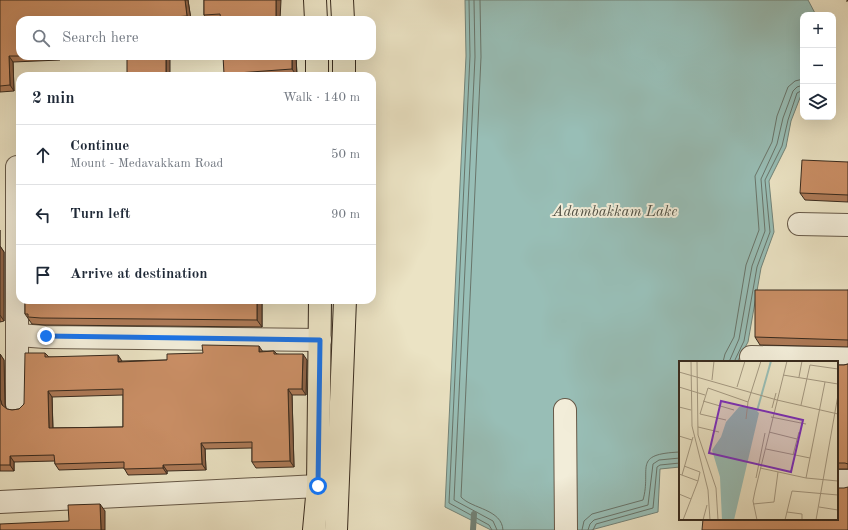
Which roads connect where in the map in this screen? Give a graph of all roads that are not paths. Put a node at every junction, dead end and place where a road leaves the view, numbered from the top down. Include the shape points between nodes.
1 (315, 0) edge
2 (342, 0) edge
3 (316, 16) edge
4 (343, 16) edge
5 (317, 60) edge
6 (344, 60) edge
7 (317, 72) edge
8 (344, 72) edge
9 (12, 167) edge
10 (799, 224) dead end
11 (848, 225) edge
12 (16, 278) edge
13 (17, 304) edge
14 (320, 304) edge
15 (345, 304) edge
16 (18, 334) junction
17 (320, 340) junction
18 (751, 357) dead end
19 (848, 358) edge
20 (17, 404) dead end
21 (565, 410) dead end
22 (838, 481) edge
23 (848, 482) edge
24 (318, 486) junction
25 (0, 502) edge
26 (314, 530) edge
27 (336, 530) edge
28 (566, 530) edge

1 - 3 main road
2 - 4 main road
5 - 7 main road
6 - 8 main road
9 - 12 street
10 - 11 street
13 - 16 street
14 - 17 main road
15 - 27 main road
16 - 17 street
16 - 20 street
17 - 24 main road
18 - 19 street
21 - 28 street
22 - 23 street
24 - 25 street
24 - 26 main road

